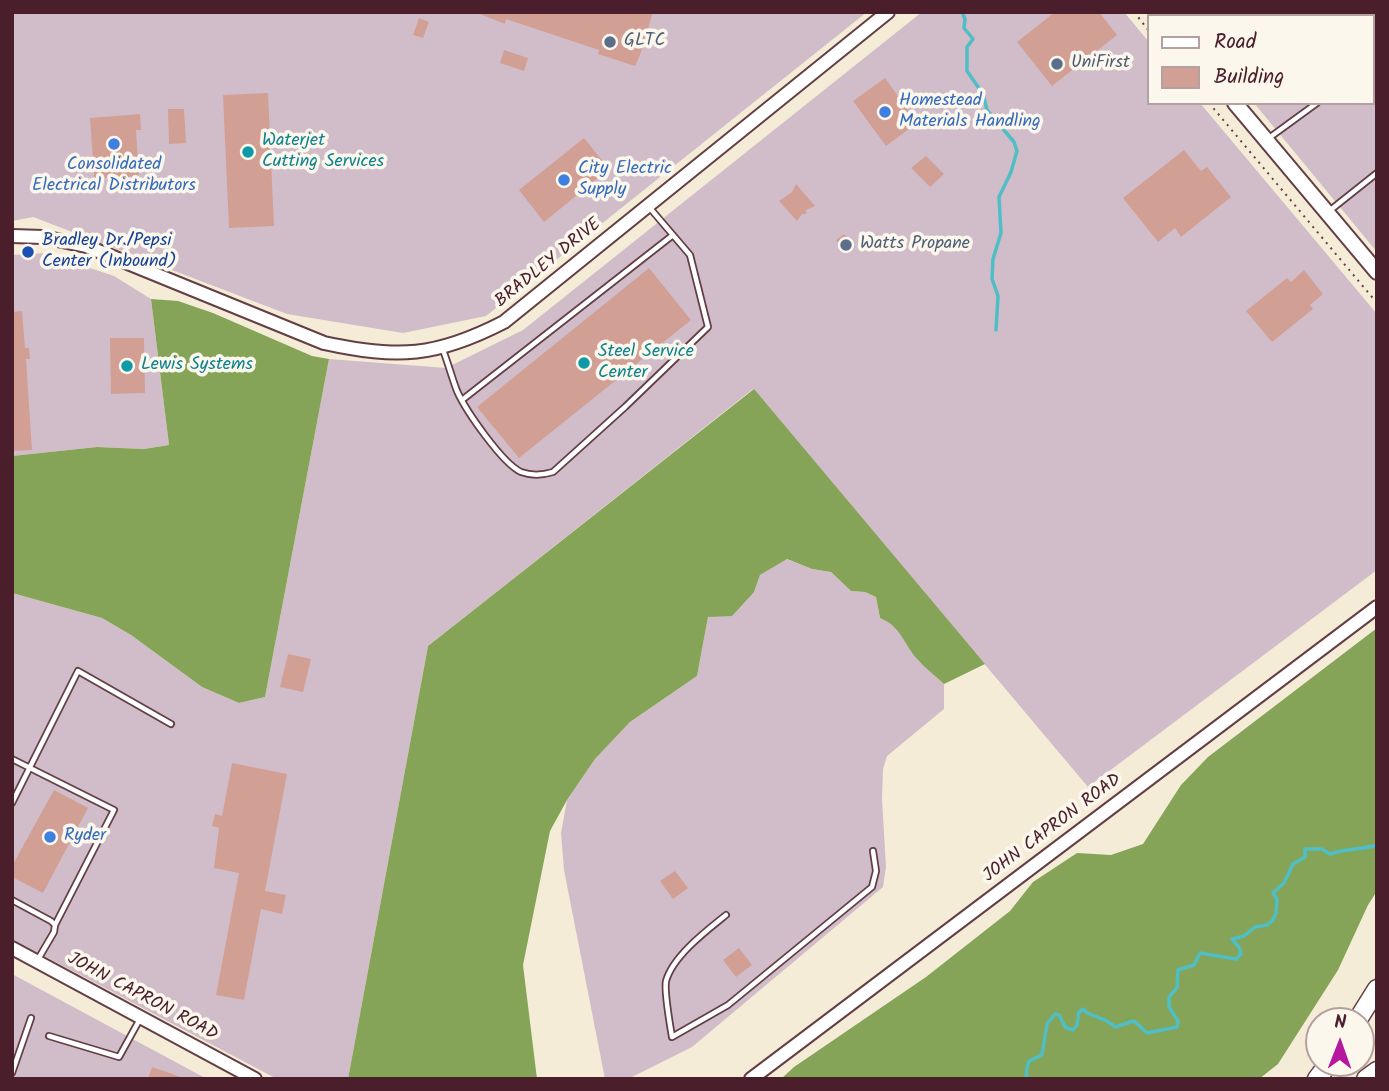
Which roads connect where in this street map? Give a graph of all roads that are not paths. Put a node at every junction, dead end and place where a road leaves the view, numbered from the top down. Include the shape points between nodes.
1 (888, 12) edge
2 (1237, 105) edge
3 (1314, 105) edge
4 (1266, 140) junction
5 (1377, 173) edge
6 (648, 206) junction
7 (1327, 213) junction
8 (673, 234) junction
9 (12, 236) edge
10 (1377, 272) edge
11 (443, 349) junction
12 (462, 401) junction
13 (1377, 607) edge
14 (171, 724) dead end
15 (12, 759) edge
16 (29, 768) junction
17 (15, 792) edge
18 (12, 803) edge
19 (873, 851) dead end
20 (12, 900) edge
21 (726, 915) dead end
22 (55, 928) junction
23 (12, 948) edge
24 (37, 962) junction
25 (1377, 989) edge
26 (1366, 1007) edge
27 (141, 1017) junction
28 (31, 1018) dead end
29 (49, 1036) dead end
30 (1377, 1071) edge
31 (12, 1073) edge
32 (255, 1079) edge
33 (751, 1079) edge
34 (1366, 1079) edge

1 - 6 street, BRADLEY DRIVE
2 - 4 main road
3 - 4 lane
4 - 7 main road
5 - 7 lane
6 - 8 lane
6 - 11 street, BRADLEY DRIVE via 505,322
7 - 10 main road
8 - 12 lane
8 - 12 lane via 690,255 708,327 554,472 529,474 513,467
9 - 11 street, BRADLEY DRIVE via 86,246 324,343 401,354
11 - 12 lane
13 - 33 street, JOHN CAPRON ROAD
14 - 16 lane via 78,671
15 - 16 lane
16 - 17 lane
16 - 22 lane via 114,810
17 - 18 lane
19 - 21 lane via 876,871 872,887 728,1005 672,1037 666,983 696,939
20 - 22 lane via 51,921
22 - 24 lane
23 - 24 street, JOHN CAPRON ROAD
24 - 27 street, JOHN CAPRON ROAD
25 - 26 highway
27 - 29 lane via 119,1058
27 - 32 street, JOHN CAPRON ROAD
28 - 31 lane
30 - 34 highway

